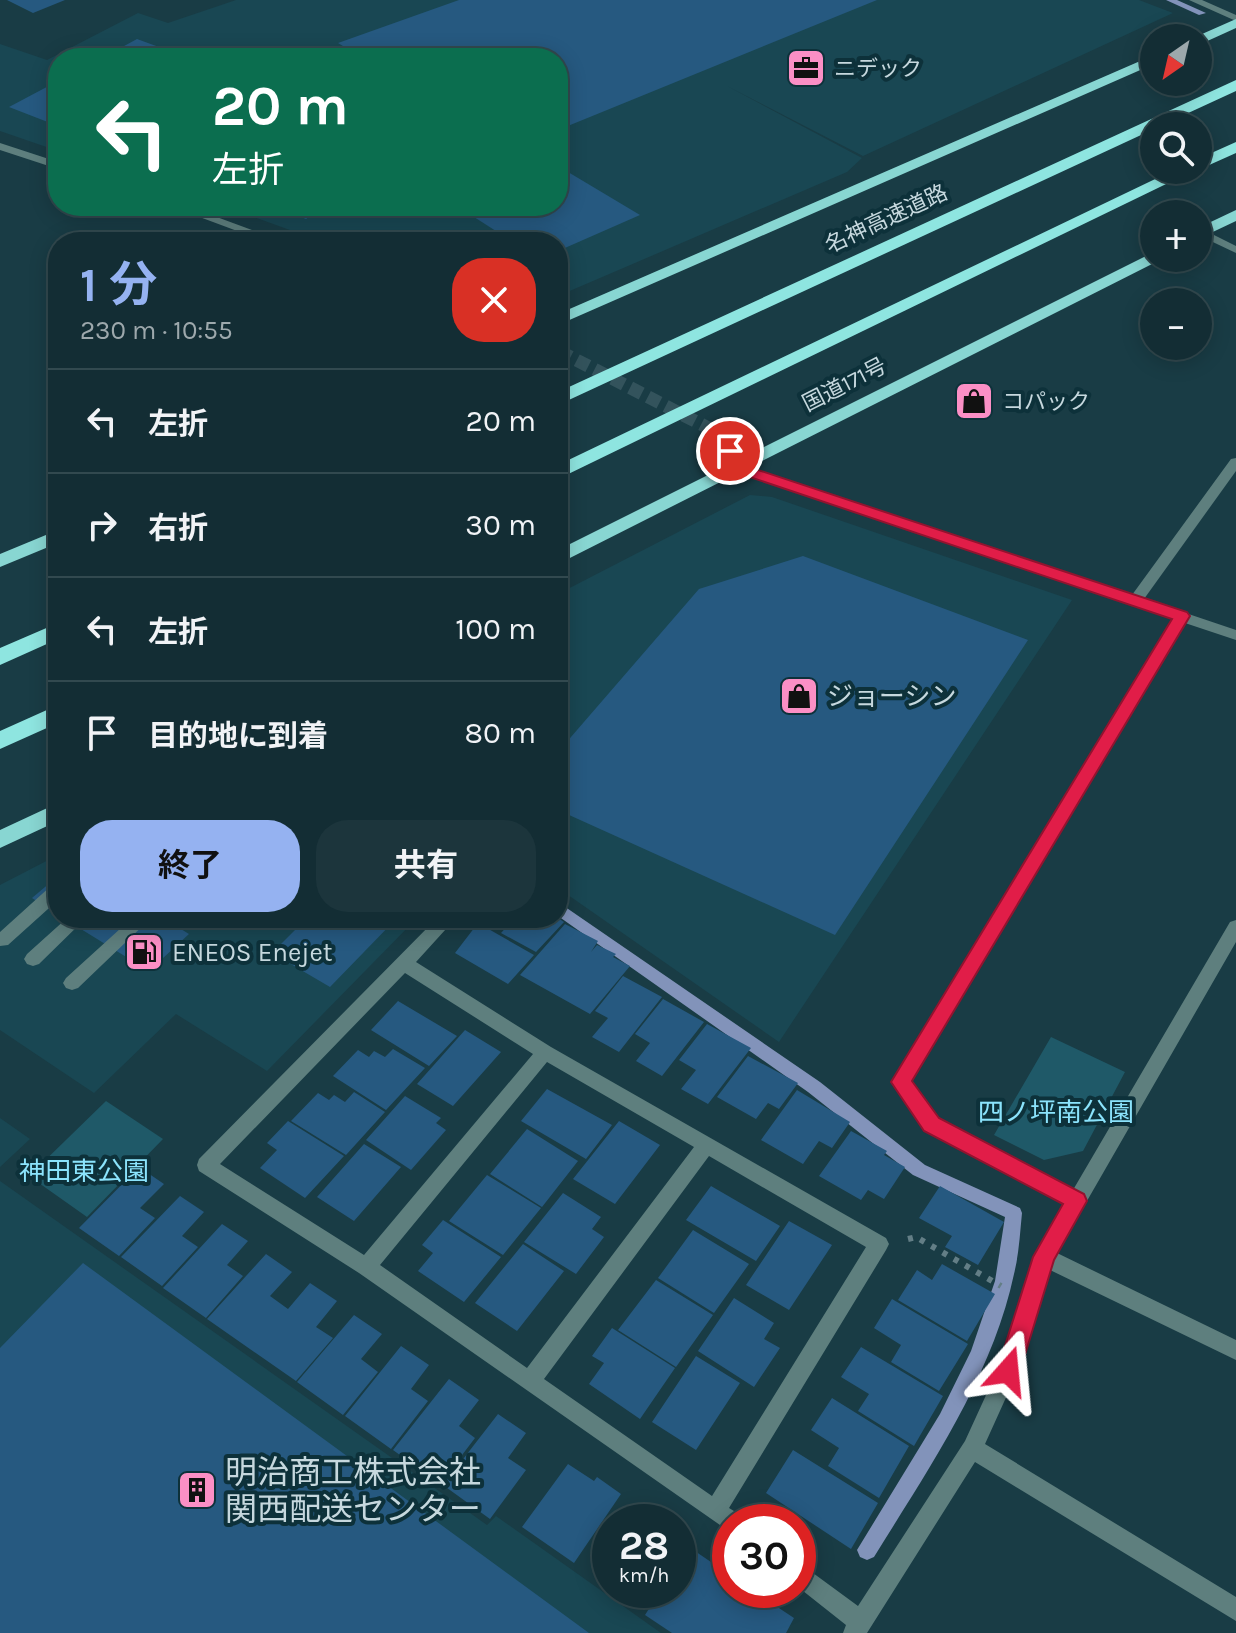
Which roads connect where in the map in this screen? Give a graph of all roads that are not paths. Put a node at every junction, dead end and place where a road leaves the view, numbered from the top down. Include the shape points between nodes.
1 (1194, 0) edge
2 (1236, 20) edge
3 (1212, 33) edge
4 (1140, 65) edge
5 (1236, 85) edge
6 (0, 146) edge
7 (1236, 147) edge
8 (1212, 158) edge
9 (48, 163) edge
10 (1158, 184) edge
11 (1236, 215) edge
12 (204, 216) edge
13 (1212, 228) edge
14 (250, 232) edge
15 (1212, 239) edge
16 (1236, 250) edge
17 (1140, 264) edge
18 (568, 316) edge
19 (568, 394) edge
20 (722, 435) tunnel mouth
21 (1236, 462) edge
22 (568, 468) edge
23 (737, 468) junction
24 (48, 540) edge
25 (568, 553) edge
26 (0, 561) edge
27 (1135, 601) junction
28 (1182, 616) junction
29 (48, 635) edge
30 (1236, 635) edge
31 (0, 657) edge
32 (48, 718) edge
33 (0, 741) edge
34 (48, 816) edge
35 (0, 840) edge
36 (48, 899) edge
37 (1236, 927) edge
38 (67, 928) edge
39 (132, 928) edge
40 (438, 928) edge
41 (2, 940) dead end
42 (33, 959) dead end
43 (403, 963) junction
44 (72, 983) dead end
45 (545, 1052) junction
46 (706, 1145) junction
47 (1076, 1201) junction
48 (1044, 1257) junction
49 (366, 1267) junction
50 (1236, 1350) edge
51 (530, 1381) junction
52 (972, 1448) junction
53 (730, 1504) edge
54 (712, 1508) edge
55 (816, 1589) edge
56 (1236, 1610) edge
57 (857, 1627) edge

1 - 2 street
2 - 3 highway
4 - 18 highway
5 - 19 highway, 名神高速道路
6 - 9 street
7 - 8 highway
10 - 22 highway
11 - 13 highway
12 - 14 street
15 - 16 street
17 - 23 highway, 国道171号
20 - 23 street
21 - 27 street
23 - 25 highway, 国道171号
23 - 27 street
24 - 26 highway
27 - 28 street
28 - 30 street
28 - 47 street via 901,1082 932,1124
29 - 31 highway
32 - 33 highway
34 - 35 highway
36 - 41 street
37 - 47 street
38 - 42 street
39 - 44 street
40 - 43 street
43 - 45 street
43 - 49 street via 206,1165
45 - 46 street
45 - 49 street
46 - 51 street
46 - 53 street via 879,1244
47 - 48 street
48 - 50 street
48 - 52 street via 1008,1371
49 - 51 street
51 - 54 street
52 - 56 street
52 - 57 street
55 - 57 street

